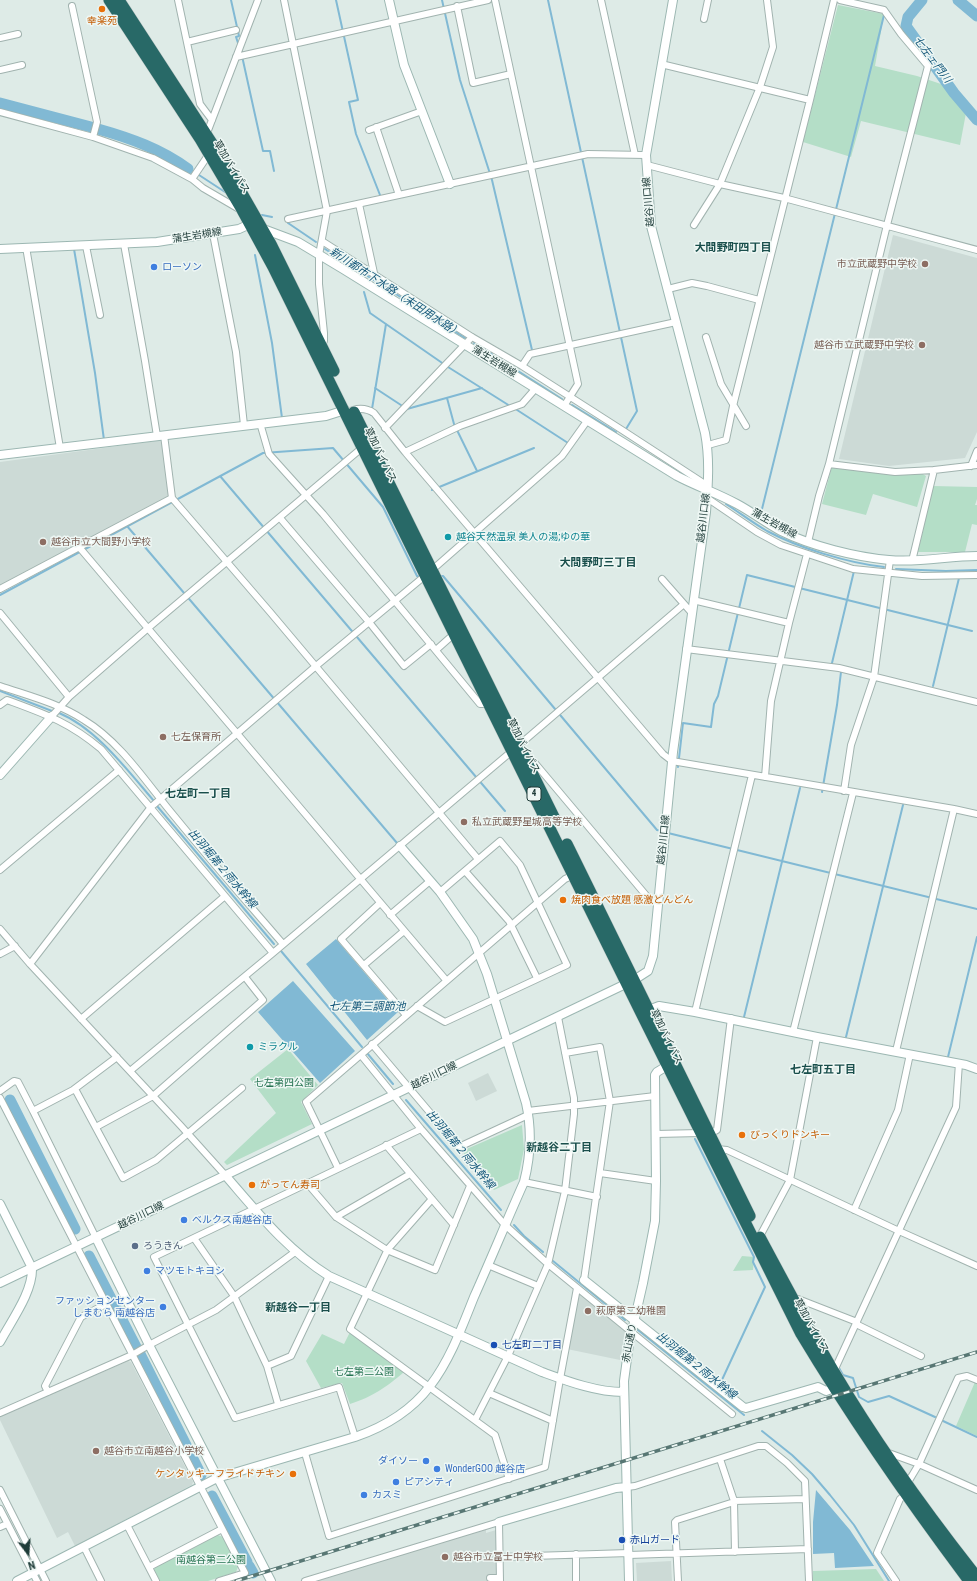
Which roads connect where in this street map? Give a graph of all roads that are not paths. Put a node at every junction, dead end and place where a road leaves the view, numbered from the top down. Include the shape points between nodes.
1 (109, 0) edge
2 (119, 0) edge
3 (178, 0) edge
4 (258, 0) edge
5 (284, 0) edge
6 (389, 0) edge
7 (488, 0) edge
8 (495, 0) edge
9 (601, 0) edge
10 (673, 0) edge
11 (708, 0) edge
12 (767, 0) edge
13 (834, 0) edge
14 (840, 0) edge
15 (460, 4) edge
16 (72, 6) dead end
17 (704, 19) dead end
18 (394, 22) junction
19 (236, 30) dead end
20 (18, 34) dead end
21 (0, 38) edge
22 (187, 42) junction
23 (293, 43) junction
24 (236, 57) junction
25 (661, 64) junction
26 (22, 65) dead end
27 (0, 70) edge
28 (511, 74) junction
29 (760, 87) junction
30 (810, 100) junction
31 (422, 111) junction
32 (0, 112) edge
33 (212, 120) junction
34 (376, 127) junction
35 (369, 130) dead end
36 (207, 133) junction
37 (93, 137) junction
38 (209, 154) junction
39 (635, 155) junction
40 (646, 155) junction
41 (646, 165) junction
42 (532, 167) junction
43 (192, 179) junction
44 (450, 184) junction
45 (720, 184) junction
46 (399, 195) junction
47 (784, 198) junction
48 (359, 204) junction
49 (242, 210) junction
50 (327, 210) junction
51 (288, 219) dead end
52 (250, 224) junction
53 (694, 225) dead end
54 (887, 225) junction
55 (263, 230) junction
56 (213, 234) junction
57 (322, 241) junction
58 (124, 244) junction
59 (86, 246) junction
60 (26, 248) junction
61 (0, 249) edge
62 (977, 250) edge
63 (319, 255) junction
64 (374, 273) junction
65 (668, 289) junction
66 (759, 300) junction
67 (100, 315) dead end
68 (676, 322) junction
69 (472, 337) junction
70 (706, 337) dead end
71 (320, 343) junction
72 (466, 344) junction
73 (570, 345) junction
74 (522, 366) junction
75 (536, 388) junction
76 (570, 397) junction
77 (564, 406) junction
78 (733, 406) junction
79 (349, 410) junction
80 (587, 421) junction
81 (260, 423) junction
82 (244, 425) junction
83 (746, 426) dead end
84 (385, 428) junction
85 (160, 436) junction
86 (708, 445) junction
87 (363, 447) junction
88 (60, 448) junction
89 (977, 451) edge
90 (405, 452) junction
91 (0, 455) edge
92 (830, 464) junction
93 (974, 465) edge
94 (934, 470) junction
95 (708, 492) junction
96 (306, 496) junction
97 (172, 498) junction
98 (280, 518) junction
99 (474, 532) junction
100 (808, 542) junction
101 (79, 547) junction
102 (807, 554) junction
103 (977, 556) edge
104 (890, 560) junction
105 (912, 561) junction
106 (228, 562) junction
107 (429, 572) junction
108 (888, 574) junction
109 (977, 575) edge
110 (662, 579) dead end
111 (0, 590) edge
112 (394, 600) junction
113 (693, 600) junction
114 (684, 604) junction
115 (691, 612) junction
116 (0, 613) edge
117 (369, 622) junction
118 (789, 623) junction
119 (147, 629) junction
120 (454, 634) junction
121 (431, 644) junction
122 (686, 649) junction
123 (436, 650) junction
124 (780, 662) junction
125 (316, 666) junction
126 (475, 676) junction
127 (874, 677) junction
128 (598, 679) junction
129 (462, 682) junction
130 (0, 686) edge
131 (69, 697) junction
132 (977, 702) edge
133 (488, 703) junction
134 (0, 705) edge
135 (61, 706) junction
136 (52, 716) junction
137 (236, 734) junction
138 (515, 748) junction
139 (672, 761) junction
140 (528, 766) junction
141 (119, 770) junction
142 (0, 775) edge
143 (752, 775) junction
144 (764, 777) junction
145 (844, 791) junction
146 (853, 792) junction
147 (160, 799) junction
148 (150, 807) junction
149 (954, 809) junction
150 (439, 813) junction
151 (977, 814) edge
152 (400, 846) junction
153 (478, 859) junction
154 (0, 870) edge
155 (465, 871) junction
156 (574, 875) junction
157 (360, 880) junction
158 (430, 881) junction
159 (440, 892) junction
160 (226, 896) junction
161 (658, 901) junction
162 (380, 903) junction
163 (538, 903) junction
164 (390, 915) junction
165 (512, 925) junction
166 (0, 929) edge
167 (404, 931) junction
168 (283, 944) junction
169 (15, 946) junction
170 (273, 953) junction
171 (479, 953) junction
172 (0, 954) edge
173 (30, 964) junction
174 (364, 965) junction
175 (244, 977) junction
176 (537, 978) junction
177 (446, 980) junction
178 (630, 982) junction
179 (494, 999) junction
180 (417, 1006) junction
181 (645, 1011) junction
182 (695, 1012) junction
183 (406, 1015) junction
184 (558, 1016) junction
185 (731, 1018) junction
186 (81, 1019) junction
187 (793, 1032) junction
188 (817, 1037) junction
189 (507, 1041) junction
190 (372, 1044) junction
191 (896, 1051) junction
192 (564, 1053) junction
193 (361, 1054) junction
194 (910, 1054) junction
195 (117, 1057) junction
196 (959, 1063) junction
197 (667, 1066) junction
198 (977, 1069) edge
199 (130, 1071) junction
200 (242, 1088) dead end
201 (410, 1088) junction
202 (75, 1089) junction
203 (0, 1091) edge
204 (393, 1095) junction
205 (153, 1096) junction
206 (655, 1096) junction
207 (0, 1098) edge
208 (610, 1101) junction
209 (574, 1106) junction
210 (32, 1110) junction
211 (528, 1113) junction
212 (96, 1127) junction
213 (421, 1129) junction
214 (320, 1130) junction
215 (187, 1134) junction
216 (656, 1134) junction
217 (705, 1134) junction
218 (386, 1145) junction
219 (717, 1149) junction
220 (338, 1168) junction
221 (600, 1173) junction
222 (410, 1174) junction
223 (225, 1175) junction
224 (790, 1180) junction
225 (656, 1181) junction
226 (524, 1182) junction
227 (307, 1183) junction
228 (470, 1186) junction
229 (565, 1191) junction
230 (596, 1197) junction
231 (432, 1199) junction
232 (1, 1206) edge
233 (254, 1208) junction
234 (854, 1210) junction
235 (336, 1217) junction
236 (454, 1225) junction
237 (505, 1225) junction
238 (899, 1231) junction
239 (760, 1236) junction
240 (96, 1238) junction
241 (194, 1238) junction
242 (77, 1247) junction
243 (387, 1250) junction
244 (295, 1252) junction
245 (548, 1264) junction
246 (488, 1265) junction
247 (977, 1266) edge
248 (32, 1268) junction
249 (329, 1276) junction
250 (584, 1280) joint
251 (0, 1283) edge
252 (538, 1286) junction
253 (577, 1288) junction
254 (367, 1293) junction
255 (234, 1296) junction
256 (793, 1300) junction
257 (106, 1304) junction
258 (635, 1320) junction
259 (857, 1323) junction
260 (187, 1325) junction
261 (632, 1331) junction
262 (459, 1334) junction
263 (0, 1342) edge
264 (149, 1345) junction
265 (132, 1355) junction
266 (508, 1356) junction
267 (921, 1356) dead end
268 (267, 1366) junction
269 (834, 1371) junction
270 (560, 1379) junction
271 (977, 1380) edge
272 (429, 1387) junction
273 (834, 1388) junction
274 (48, 1392) junction
275 (623, 1392) junction
276 (489, 1393) junction
277 (278, 1404) junction
278 (0, 1413) edge
279 (732, 1414) dead end
280 (475, 1420) junction
281 (553, 1421) junction
282 (355, 1437) junction
283 (884, 1451) junction
284 (305, 1453) junction
285 (720, 1459) junction
286 (919, 1464) junction
287 (218, 1478) junction
288 (509, 1479) junction
289 (200, 1487) junction
290 (627, 1487) junction
291 (906, 1489) junction
292 (0, 1490) edge
293 (977, 1490) edge
294 (805, 1499) junction
295 (734, 1501) junction
296 (0, 1510) edge
297 (498, 1522) junction
298 (7, 1524) junction
299 (127, 1525) junction
300 (0, 1527) edge
301 (222, 1529) junction
302 (84, 1547) junction
303 (808, 1548) junction
304 (735, 1552) junction
305 (576, 1554) junction
306 (629, 1554) junction
307 (676, 1554) junction
308 (500, 1557) junction
309 (149, 1567) junction
310 (36, 1571) junction
311 (977, 1577) edge
312 (490, 1578) dead end
313 (500, 1580) edge
314 (17, 1581) edge
315 (37, 1581) edge
316 (46, 1581) edge
317 (101, 1581) edge
318 (156, 1581) edge
319 (219, 1581) edge
320 (271, 1581) edge
321 (305, 1581) edge
322 (576, 1581) edge
323 (629, 1581) edge
324 (678, 1581) edge
325 (809, 1581) edge
326 (896, 1581) edge
327 (969, 1581) edge

1 - 38 highway, 草加バイパス / 4
2 - 36 highway, 草加バイパス / 4
3 - 22 street
4 - 24 street
5 - 23 street
6 - 18 street
7 - 15 street
8 - 28 street
9 - 39 street
10 - 25 street, 越谷川口線
11 - 17 street
12 - 29 street via 773,47
13 - 30 street
14 - 54 street via 884,10 928,66
15 - 18 street
15 - 28 street via 473,83
16 - 37 street via 97,122
18 - 23 street
18 - 31 street via 404,65
19 - 22 street
20 - 21 street
22 - 33 street via 200,104
23 - 24 street
23 - 50 street
24 - 33 street
25 - 29 street
25 - 40 street, 越谷川口線
26 - 27 street
28 - 42 street
29 - 30 street
29 - 45 street
30 - 47 street
31 - 34 street
31 - 44 street
32 - 37 street
33 - 36 street
34 - 35 street
34 - 46 street
36 - 55 highway, 草加バイパス / 4
37 - 43 street via 153,158
38 - 43 street
38 - 49 highway, 草加バイパス / 4
39 - 40 street
39 - 42 street via 588,154
40 - 41 street, 越谷川口線
41 - 45 street
41 - 65 street, 越谷川口線 via 650,226
42 - 44 street
42 - 73 street
43 - 49 street
44 - 46 street
45 - 47 street
45 - 53 street
46 - 48 street
47 - 54 street
47 - 66 street
48 - 50 street
48 - 64 street
49 - 52 highway, 草加バイパス / 4
50 - 51 street
50 - 57 street
52 - 55 street, 蒲生岩槻線
52 - 56 street, 蒲生岩槻線
52 - 79 highway, 草加バイパス / 4
54 - 62 street
54 - 92 street
55 - 63 street, 蒲生岩槻線 via 298,242
55 - 71 highway, 草加バイパス / 4
56 - 58 street, 蒲生岩槻線
56 - 82 street via 236,352
57 - 63 street
57 - 64 street
58 - 59 street, 蒲生岩槻線
58 - 85 street
59 - 60 street, 蒲生岩槻線
59 - 67 street
60 - 61 street, 蒲生岩槻線
60 - 88 street
63 - 71 street via 324,333 324,341
63 - 72 street, 蒲生岩槻線
64 - 69 street
65 - 66 street via 692,283
65 - 68 street, 越谷川口線
66 - 78 street
68 - 73 street
68 - 86 street, 越谷川口線
69 - 72 street
69 - 74 street
70 - 78 street via 721,384
71 - 79 highway, 草加バイパス / 4
72 - 75 street, 蒲生岩槻線
72 - 84 street
73 - 74 street via 530,354
73 - 76 street via 578,384
74 - 76 street
75 - 77 street, 蒲生岩槻線
75 - 90 street via 522,404 460,426
76 - 77 street
76 - 95 street
77 - 80 street, 蒲生岩槻線
78 - 83 street
78 - 86 street via 726,440
79 - 81 street via 326,416
79 - 84 street via 369,410
79 - 87 highway, 草加バイパス / 4
79 - 107 highway, 草加バイパス / 4
80 - 95 street, 蒲生岩槻線
80 - 99 street via 562,456
81 - 82 street
81 - 96 street via 269,454
82 - 85 street
84 - 90 street
85 - 88 street
85 - 97 street
86 - 95 street, 越谷川口線
87 - 96 street
87 - 107 highway, 草加バイパス / 4
88 - 91 street
89 - 93 street
90 - 99 street
92 - 94 street via 895,472
92 - 100 street
93 - 94 street
94 - 105 street
95 - 100 street, 蒲生岩槻線 via 738,504 782,531
95 - 102 street via 757,532 781,545
95 - 113 street, 越谷川口線
96 - 98 street
96 - 112 street
97 - 101 street
97 - 106 street
98 - 106 street
98 - 117 street
99 - 107 street
99 - 128 street
100 - 104 street, 蒲生岩槻線 via 864,557
101 - 111 street
101 - 119 street
102 - 108 street via 853,569
102 - 118 street
103 - 105 street, 蒲生岩槻線
104 - 105 street, 蒲生岩槻線
104 - 108 street
106 - 119 street
106 - 125 street
107 - 112 street
107 - 120 highway, 草加バイパス / 4
107 - 138 highway, 草加バイパス / 4
108 - 109 street
108 - 127 street
110 - 114 street
112 - 117 street
112 - 121 street
113 - 115 street, 越谷川口線
113 - 118 street
114 - 115 street
114 - 128 street
115 - 122 street, 越谷川口線
116 - 131 street
117 - 121 street via 404,666
117 - 125 street
118 - 124 street
119 - 131 street
119 - 137 street
120 - 123 street
120 - 126 highway, 草加バイパス / 4
121 - 123 street
122 - 124 street
122 - 139 street, 越谷川口線
123 - 129 street
124 - 127 street via 839,668
124 - 144 street via 771,701
125 - 137 street
125 - 150 street
126 - 129 street
126 - 133 highway, 草加バイパス / 4
127 - 132 street
127 - 145 street via 851,746
128 - 138 street
128 - 139 street
129 - 133 street via 480,704
130 - 135 street
131 - 135 street
133 - 138 highway, 草加バイパス / 4
134 - 136 street via 7,700
135 - 136 street
135 - 147 street via 103,734 125,756
136 - 141 street via 90,739
136 - 142 street
137 - 147 street
137 - 157 street
138 - 140 highway, 草加バイパス / 4
138 - 150 street
138 - 156 highway, 草加バイパス / 4
139 - 143 street
139 - 161 street, 越谷川口線
140 - 161 street via 534,762 650,900
140 - 178 highway, 草加バイパス / 4
141 - 148 street
141 - 154 street
143 - 144 street
143 - 182 street
144 - 145 street
145 - 146 street
146 - 149 street
146 - 187 street
147 - 148 street
147 - 168 street
148 - 160 street
148 - 173 street
149 - 151 street
149 - 191 street
150 - 152 street
150 - 153 street
152 - 157 street
152 - 158 street
153 - 155 street
153 - 163 street via 500,841 520,865
155 - 159 street
155 - 165 street
156 - 163 street via 565,879
156 - 178 highway, 草加バイパス / 4
157 - 162 street
157 - 168 street
158 - 159 street
158 - 164 street
159 - 171 street via 465,925
160 - 170 street
160 - 186 street
161 - 178 street, 越谷川口線 via 652,964 648,971
162 - 164 street
162 - 174 street via 341,939
163 - 165 street
163 - 176 street via 567,965
164 - 167 street
165 - 171 street
165 - 176 street
166 - 169 street
167 - 174 street
167 - 177 street
168 - 170 street
169 - 172 street
169 - 173 street
170 - 175 street
171 - 177 street
171 - 179 street
173 - 186 street
174 - 183 street
175 - 199 street
175 - 205 street via 263,1000
176 - 179 street
177 - 180 street
178 - 181 highway, 草加バイパス / 4
178 - 184 street, 越谷川口線
179 - 180 street via 445,1022
179 - 189 street
180 - 183 street
181 - 182 street via 659,1006
181 - 197 highway, 草加バイパス / 4
181 - 217 highway, 草加バイパス / 4
182 - 185 street
183 - 190 street
184 - 189 street, 越谷川口線
184 - 192 street
185 - 187 street
185 - 217 street via 717,1130
186 - 195 street
187 - 188 street
188 - 191 street
188 - 224 street
189 - 201 street, 越谷川口線
189 - 211 street
190 - 193 street
190 - 201 street
191 - 194 street
192 - 208 street via 600,1047
192 - 209 street
193 - 204 street
193 - 214 street via 306,1102
194 - 196 street
194 - 234 street via 898,1110
195 - 199 street
195 - 202 street
196 - 198 street
196 - 238 street via 956,1107
197 - 206 street, 赤山通り via 655,1075
197 - 217 highway, 草加バイパス / 4
199 - 205 street
200 - 215 street
201 - 204 street, 越谷川口線
201 - 211 street via 459,1147
202 - 210 street
202 - 212 street
203 - 210 street via 14,1081 18,1082
204 - 213 street
204 - 214 street, 越谷川口線
205 - 212 street
205 - 215 street
206 - 208 street
206 - 216 street, 赤山通り
207 - 242 street
208 - 209 street
208 - 221 street
209 - 211 street
209 - 229 street
210 - 240 street
211 - 226 street via 531,1139
212 - 215 street via 123,1178 156,1160
213 - 218 street
213 - 228 street
214 - 220 street
214 - 223 street, 越谷川口線
215 - 223 street
216 - 217 street
216 - 225 street, 赤山通り
217 - 219 highway, 草加バイパス / 4
217 - 273 highway, 草加バイパス / 4 via 801,1334
218 - 220 street
218 - 222 street
219 - 224 street via 727,1150
219 - 239 highway, 草加バイパス / 4
220 - 227 street
221 - 225 street
221 - 230 street
222 - 231 street
222 - 235 street
223 - 233 street
223 - 240 street, 越谷川口線
224 - 234 street
224 - 239 street
225 - 258 street, 赤山通り via 655,1221
226 - 229 street
226 - 237 street
227 - 233 street
227 - 235 street
228 - 236 street
228 - 237 street
229 - 230 street
229 - 245 street
230 - 250 street
231 - 236 street
231 - 243 street
232 - 248 street
233 - 241 street
233 - 244 street
234 - 238 street
235 - 243 street
236 - 243 street via 435,1270
237 - 245 street
237 - 246 street
238 - 247 street
238 - 259 street
239 - 256 highway, 草加バイパス / 4
240 - 242 street, 越谷川口線
240 - 264 street
241 - 255 street
241 - 260 street via 154,1257
242 - 248 street, 越谷川口線
242 - 257 street
243 - 254 street
244 - 249 street
244 - 255 street
245 - 252 street
245 - 253 street
246 - 252 street
246 - 262 street
248 - 251 street, 越谷川口線
248 - 263 street via 28,1289
249 - 254 street
249 - 268 street via 291,1356
250 - 258 street
252 - 266 street
253 - 261 street
253 - 270 street
254 - 262 street
254 - 272 street via 350,1329
255 - 260 street via 216,1310
255 - 268 street
256 - 259 street via 798,1299
256 - 269 highway, 草加バイパス / 4
257 - 265 street
257 - 274 street via 81,1317 45,1386
258 - 261 street, 赤山通り
258 - 273 street via 743,1408 818,1387 826,1391
259 - 267 street
259 - 269 street
260 - 264 street
260 - 277 street via 235,1418
261 - 275 street, 赤山通り via 628,1344
261 - 279 street
262 - 266 street
262 - 272 street
264 - 265 street
264 - 287 street
265 - 274 street
265 - 289 street
266 - 270 street
266 - 276 street
268 - 277 street
269 - 283 highway, 草加バイパス / 4
270 - 275 street via 613,1392
270 - 281 street
271 - 286 street via 967,1376 958,1378
272 - 280 street
272 - 282 street via 409,1408 386,1424
273 - 291 highway, 草加バイパス / 4
274 - 278 street
275 - 290 street, 赤山通り
276 - 280 street
276 - 281 street
277 - 282 street via 339,1387
280 - 288 street via 495,1435
281 - 288 street via 545,1467
282 - 284 street
283 - 286 street
283 - 291 highway, 草加バイパス / 4
284 - 287 street
284 - 288 street via 329,1536
285 - 290 street
285 - 294 street via 758,1446 766,1446 804,1480
285 - 295 street
286 - 291 street
286 - 293 street
287 - 289 street
287 - 320 street
289 - 299 street
289 - 301 street
290 - 297 street
290 - 306 street, 赤山通り
291 - 311 highway, 草加バイパス / 4
291 - 326 street via 877,1552
291 - 327 highway, 草加バイパス / 4
292 - 310 street
294 - 295 street
294 - 303 street
295 - 304 street
295 - 307 street via 677,1520
296 - 298 street
297 - 308 street
297 - 321 street
298 - 300 street
298 - 310 street
299 - 302 street
299 - 309 street
301 - 309 street
301 - 319 street via 245,1573
302 - 310 street
302 - 317 street
303 - 304 street
303 - 325 street
304 - 307 street
305 - 306 street
305 - 308 street
305 - 322 street
306 - 307 street
306 - 323 street, 赤山通り
307 - 324 street
308 - 313 street
309 - 318 street
310 - 314 street
310 - 315 street
310 - 316 street
312 - 313 street

